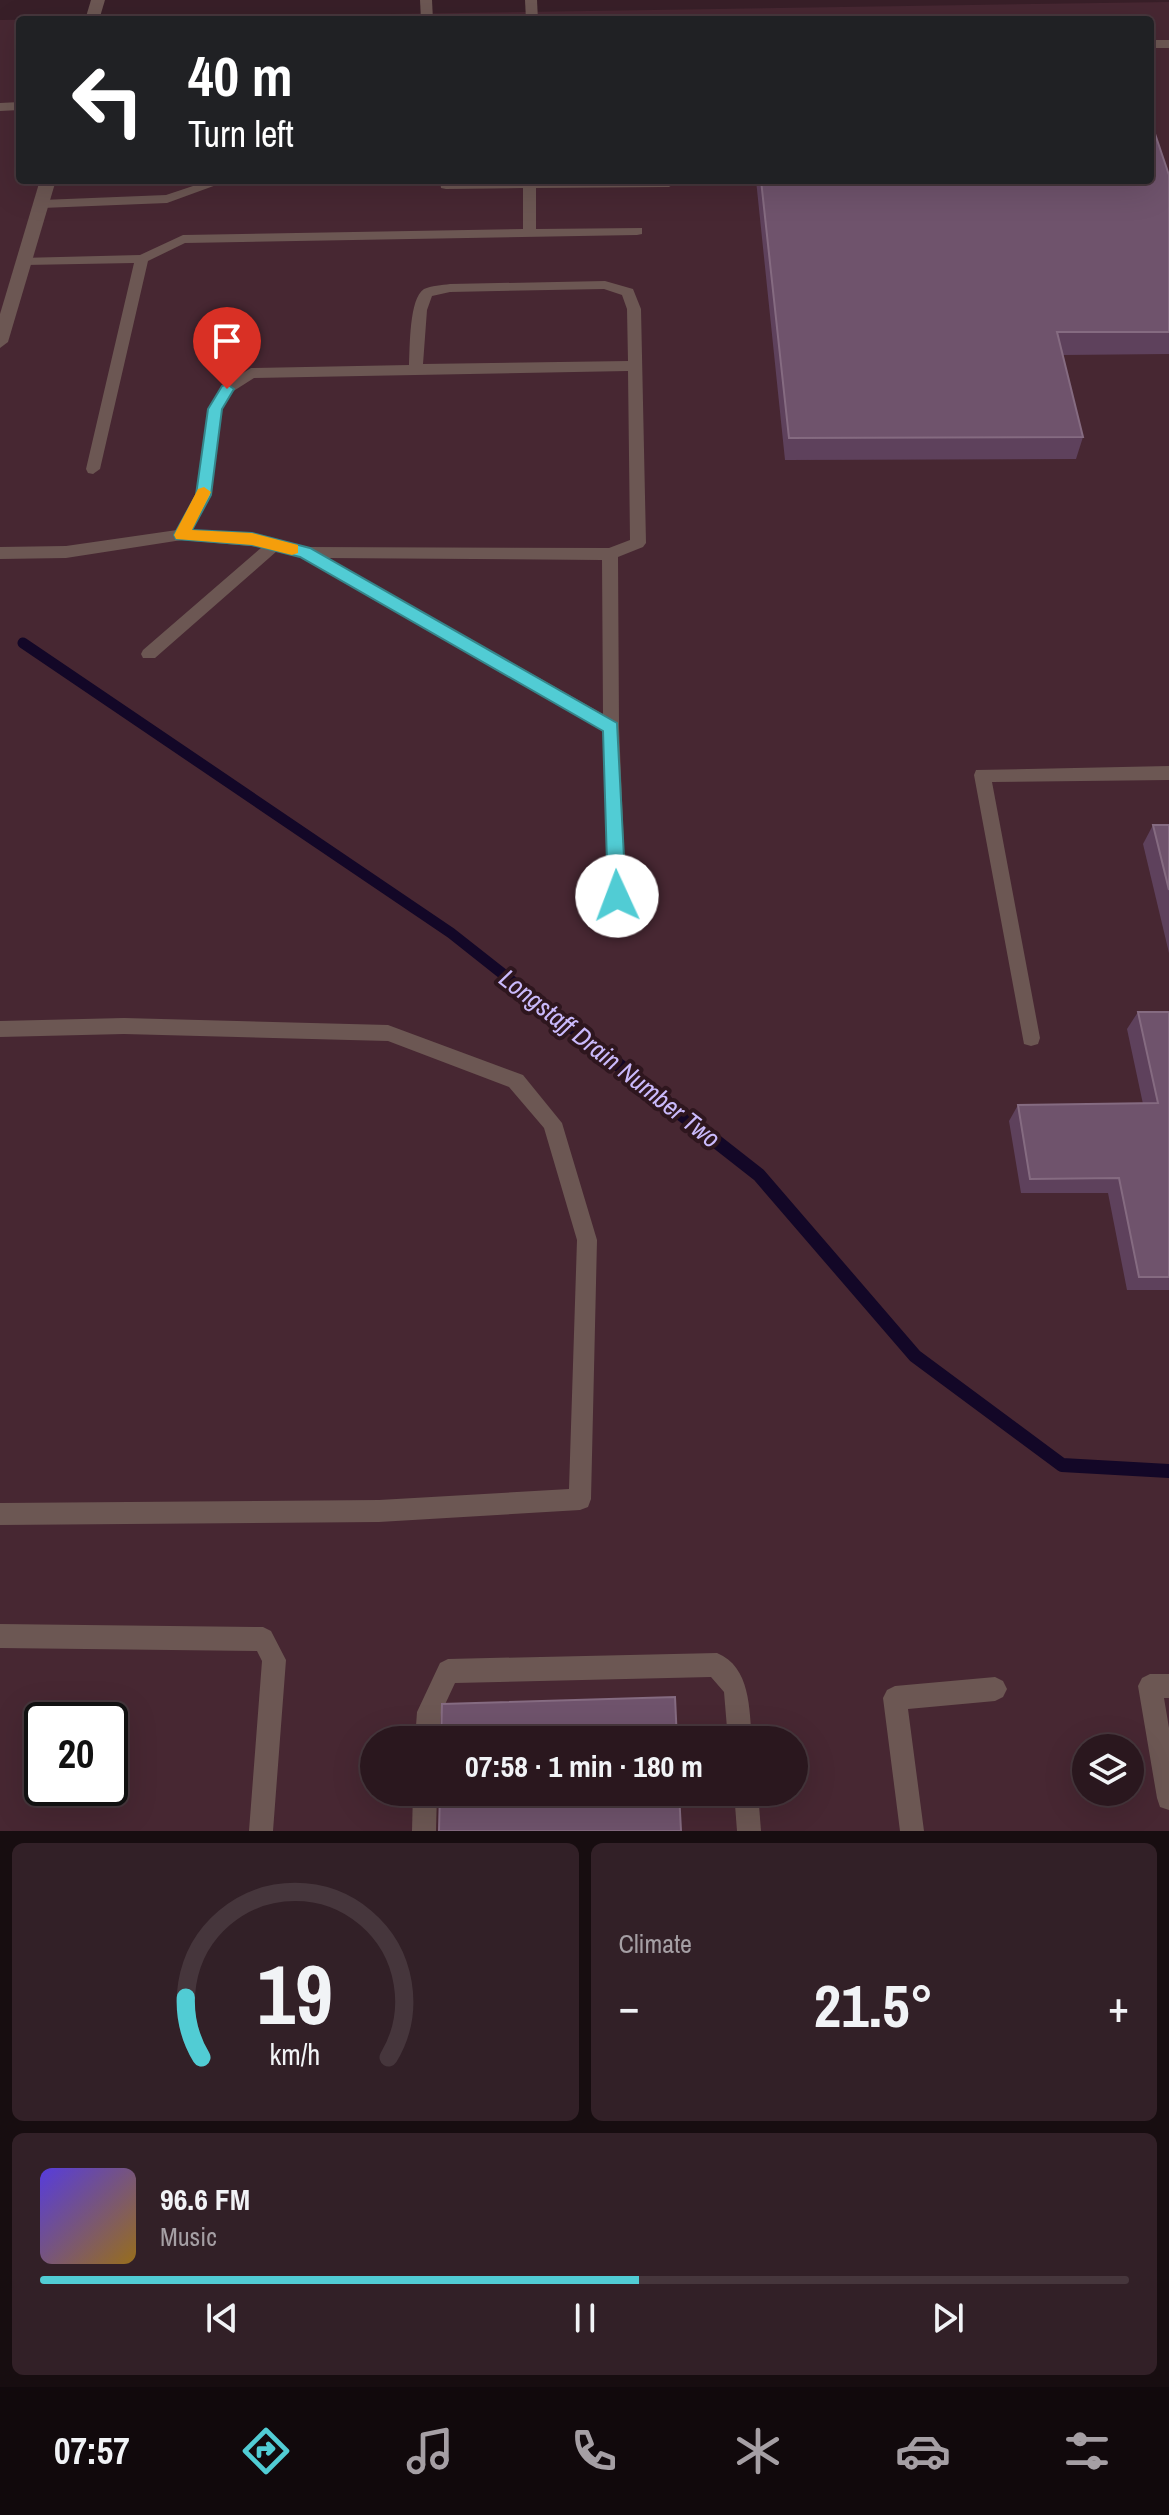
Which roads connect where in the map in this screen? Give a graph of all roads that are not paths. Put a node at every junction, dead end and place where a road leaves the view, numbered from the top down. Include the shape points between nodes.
1 (47, 184) edge
2 (170, 184) edge
3 (212, 184) edge
4 (446, 184) edge
5 (474, 184) edge
6 (530, 184) edge
7 (167, 199) junction
8 (42, 204) junction
9 (637, 231) dead end
10 (529, 233) junction
11 (142, 259) junction
12 (25, 261) junction
13 (0, 342) edge
14 (635, 366) junction
15 (416, 369) junction
16 (93, 469) dead end
17 (182, 535) junction
18 (274, 545) junction
19 (305, 552) junction
20 (0, 553) edge
21 (610, 554) junction
22 (149, 654) dead end
23 (611, 727) junction
24 (1169, 773) edge
25 (617, 896) dead end
26 (0, 1029) edge
27 (1031, 1038) dead end
28 (0, 1514) edge
29 (0, 1636) edge
30 (1169, 1686) edge
31 (995, 1689) dead end
32 (428, 1726) edge
33 (739, 1726) edge
34 (1169, 1798) edge
35 (425, 1806) edge
36 (747, 1806) edge
37 (261, 1831) edge
38 (424, 1831) edge
39 (749, 1831) edge
40 (912, 1831) edge

1 - 8 street
2 - 7 lane
3 - 7 lane
4 - 5 lane
6 - 10 lane
7 - 8 lane
8 - 12 street
9 - 10 lane
10 - 11 lane via 183,239
11 - 12 lane
11 - 16 lane
12 - 13 street
14 - 15 lane
14 - 15 lane via 634,309 628,292 605,285 427,293 420,310
14 - 21 lane via 638,543
15 - 17 lane via 251,373 227,389 215,409 203,495
17 - 18 lane
17 - 20 lane via 66,552
18 - 19 lane
18 - 22 lane
19 - 21 lane
19 - 23 lane
21 - 23 lane
23 - 25 lane
24 - 27 lane via 982,775
26 - 28 lane via 124,1026 388,1033 516,1081 552,1123 587,1240 580,1499 379,1511
29 - 37 lane via 263,1639 274,1660
30 - 34 lane via 1150,1686
31 - 40 lane via 895,1698
32 - 33 lane via 448,1671 717,1665 735,1688
35 - 38 lane
36 - 39 lane

